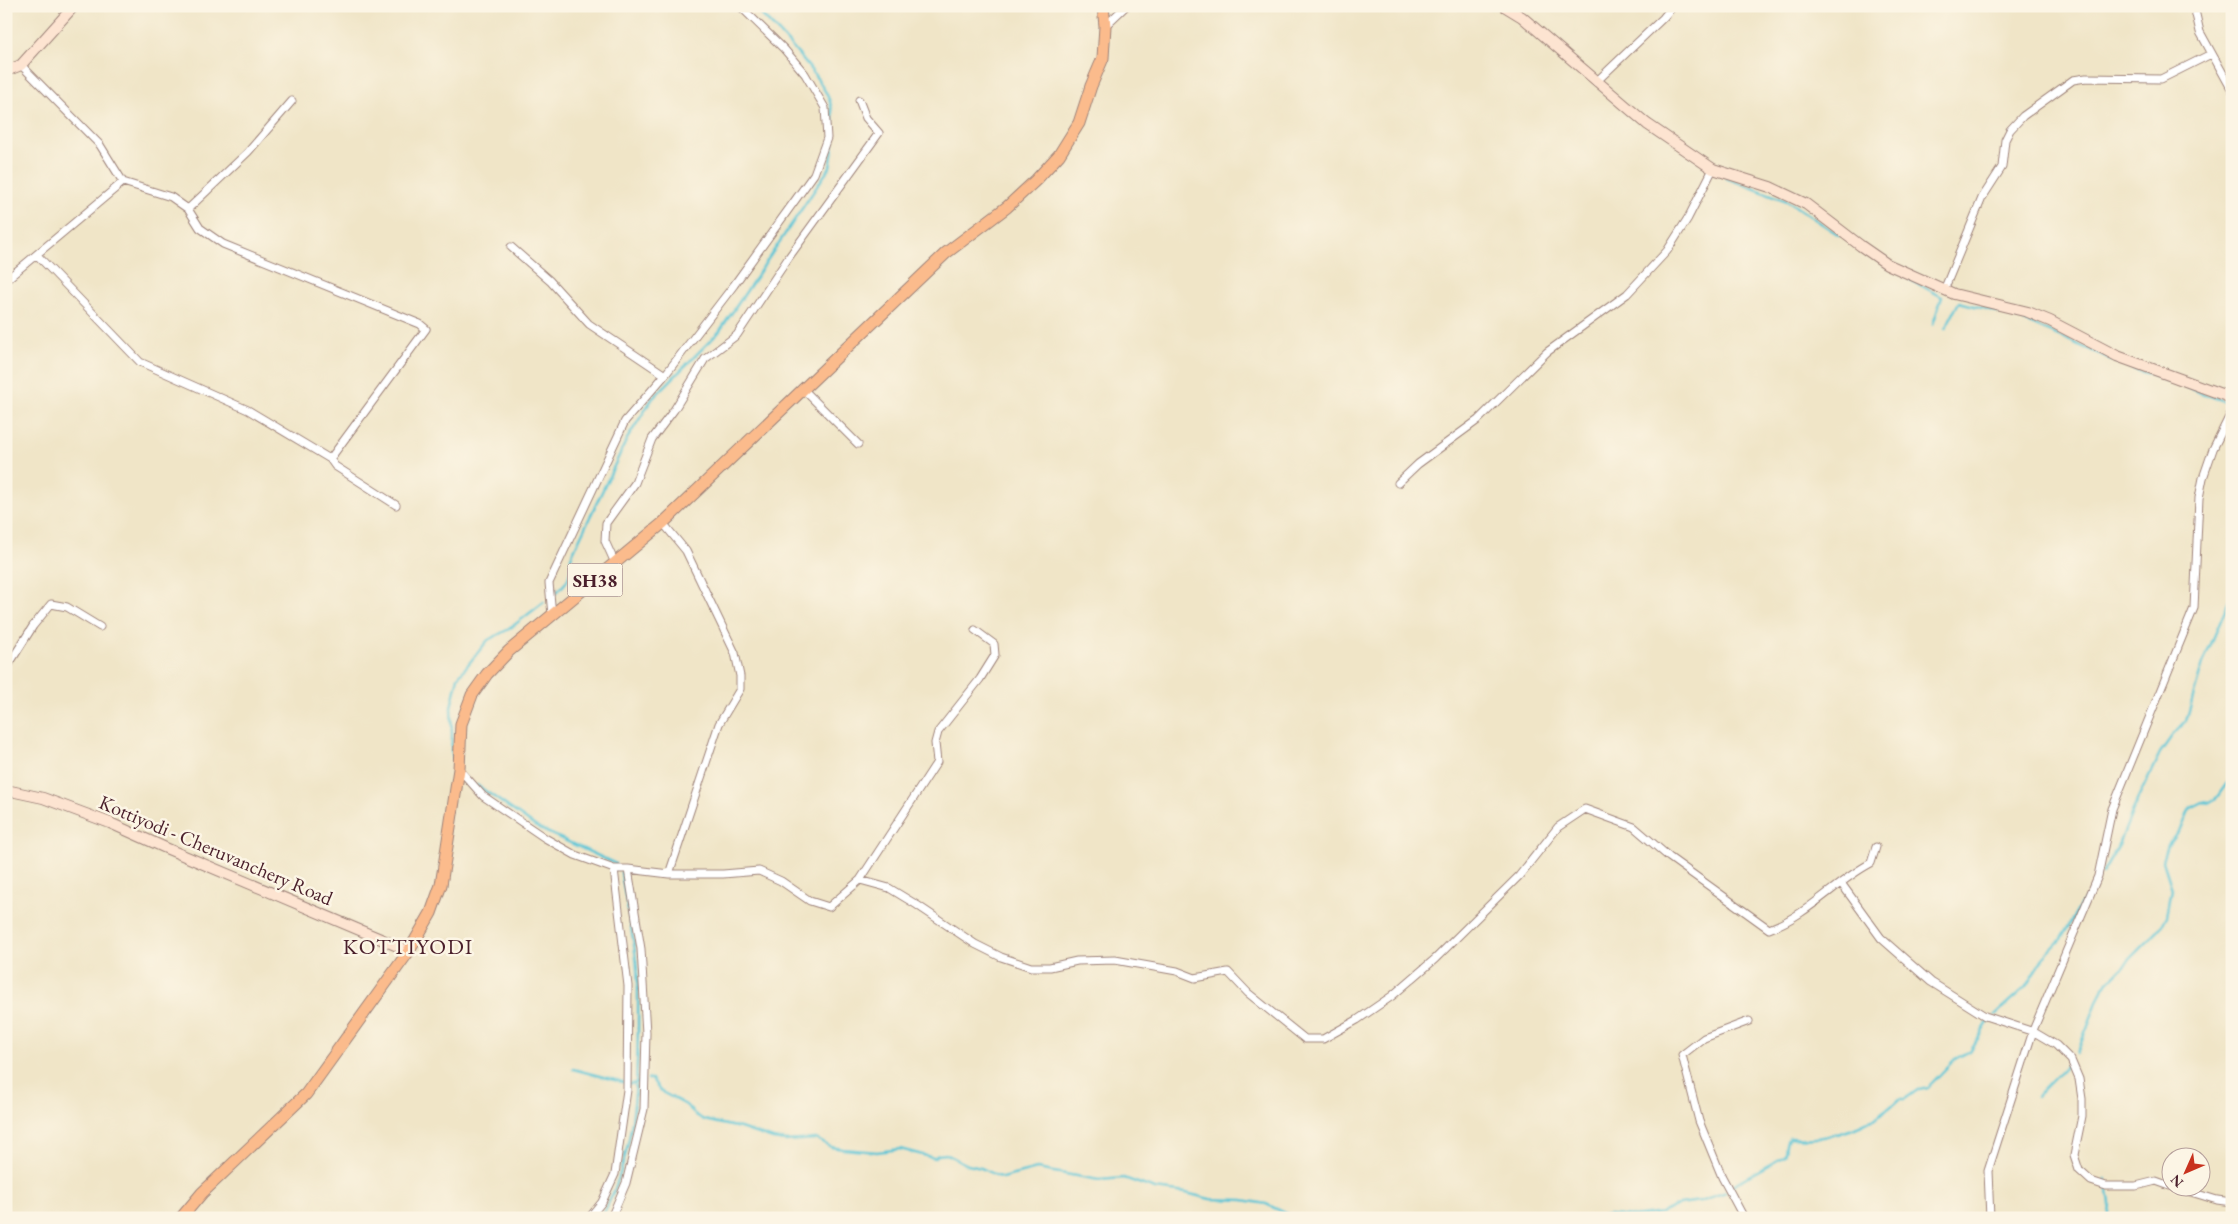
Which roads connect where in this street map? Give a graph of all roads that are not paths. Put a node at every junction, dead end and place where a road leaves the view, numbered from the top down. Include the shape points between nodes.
1 (74, 6) edge
2 (740, 6) edge
3 (1103, 6) edge
4 (1126, 6) edge
5 (1504, 6) edge
6 (1673, 6) edge
7 (2194, 6) edge
8 (1105, 26) junction
9 (2211, 54) junction
10 (21, 65) junction
11 (6, 71) edge
12 (1596, 82) junction
13 (2232, 90) edge
14 (859, 100) dead end
15 (292, 101) dead end
16 (1713, 169) junction
17 (124, 182) junction
18 (188, 209) junction
19 (511, 247) dead end
20 (37, 255) junction
21 (6, 280) edge
22 (1944, 290) junction
23 (665, 375) junction
24 (802, 388) junction
25 (2232, 398) edge
26 (2232, 410) edge
27 (858, 444) dead end
28 (330, 459) junction
29 (1398, 483) dead end
30 (396, 505) dead end
31 (663, 523) junction
32 (615, 563) junction
33 (552, 615) junction
34 (100, 628) dead end
35 (974, 630) dead end
36 (6, 669) edge
37 (459, 769) junction
38 (6, 790) edge
39 (1876, 847) dead end
40 (628, 868) junction
41 (614, 869) junction
42 (669, 874) junction
43 (860, 880) junction
44 (1841, 883) junction
45 (409, 951) junction
46 (1749, 1021) dead end
47 (2034, 1032) junction
48 (2160, 1182) edge
49 (2204, 1196) edge
50 (2232, 1202) edge
51 (181, 1218) edge
52 (589, 1218) edge
53 (611, 1218) edge
54 (1744, 1218) edge
55 (1990, 1218) edge

1 - 10 main road
2 - 23 street via 805,74 825,108 827,138 814,174
3 - 8 main road, SH38
4 - 8 street
5 - 12 main road via 1522,17
6 - 12 street
7 - 9 street via 2200,32
8 - 24 main road, SH38 via 1103,58 1079,123 1059,155 1006,207 946,253
9 - 13 street
9 - 22 street via 2161,78 2073,80 2023,116 2005,140 2002,167 1982,198
10 - 11 main road
10 - 17 street via 100,146
12 - 16 main road via 1647,124
14 - 32 street via 866,118 879,133 789,256 737,335 705,359 652,439 635,483 606,524 605,542
15 - 18 street via 248,152
16 - 22 main road via 1770,187 1806,204 1887,264
16 - 29 street via 1667,251 1627,294 1547,352 1478,420 1418,464
17 - 18 street via 171,197
17 - 20 street
18 - 28 street via 200,228 223,244 420,324 426,330
19 - 23 street via 550,280 589,324
20 - 21 street
20 - 28 street via 140,362 248,410
22 - 25 main road via 2028,312 2118,356
23 - 33 street via 625,421 548,583
24 - 27 street
24 - 31 main road, SH38
26 - 47 street via 2213,449 2201,485 2194,608 2112,808 2098,876
28 - 30 street via 335,466
31 - 32 main road, SH38
31 - 42 street via 686,551 735,653 740,676 740,689 719,724
32 - 33 main road, SH38
33 - 37 main road, SH38 via 509,651 472,695 461,724
34 - 36 street via 67,607 51,604
35 - 43 street via 994,644 995,655 938,732 935,742 937,762
37 - 41 street via 483,796 546,838 575,855
37 - 45 main road, SH38 via 441,885 431,913
38 - 45 main road, Kottiyodi - Cheruvanchery Road via 43,798 110,823
39 - 44 street via 1870,863
40 - 41 street
40 - 42 street
40 - 53 street via 641,949 646,1033 644,1109 626,1183
41 - 52 street via 628,986 627,1090 615,1174 602,1202
42 - 43 street via 759,871 782,881 810,901 828,907
43 - 44 street via 889,888 975,944 1031,967 1050,967 1077,960 1115,960 1178,971 1195,978 1228,972 1248,993 1305,1039 1314,1040 1323,1040 1392,996 1492,904 1558,827 1586,809 1634,827 1669,857 1769,929 1785,923
44 - 47 street via 1881,938 1931,982 1985,1016
45 - 51 main road, SH38 via 306,1094
46 - 54 street via 1704,1038 1682,1055 1699,1121 1722,1177
47 - 48 street via 2056,1045 2071,1060 2079,1079 2082,1116 2074,1154 2080,1170 2091,1181 2106,1186
47 - 55 street via 1988,1171
49 - 50 street

